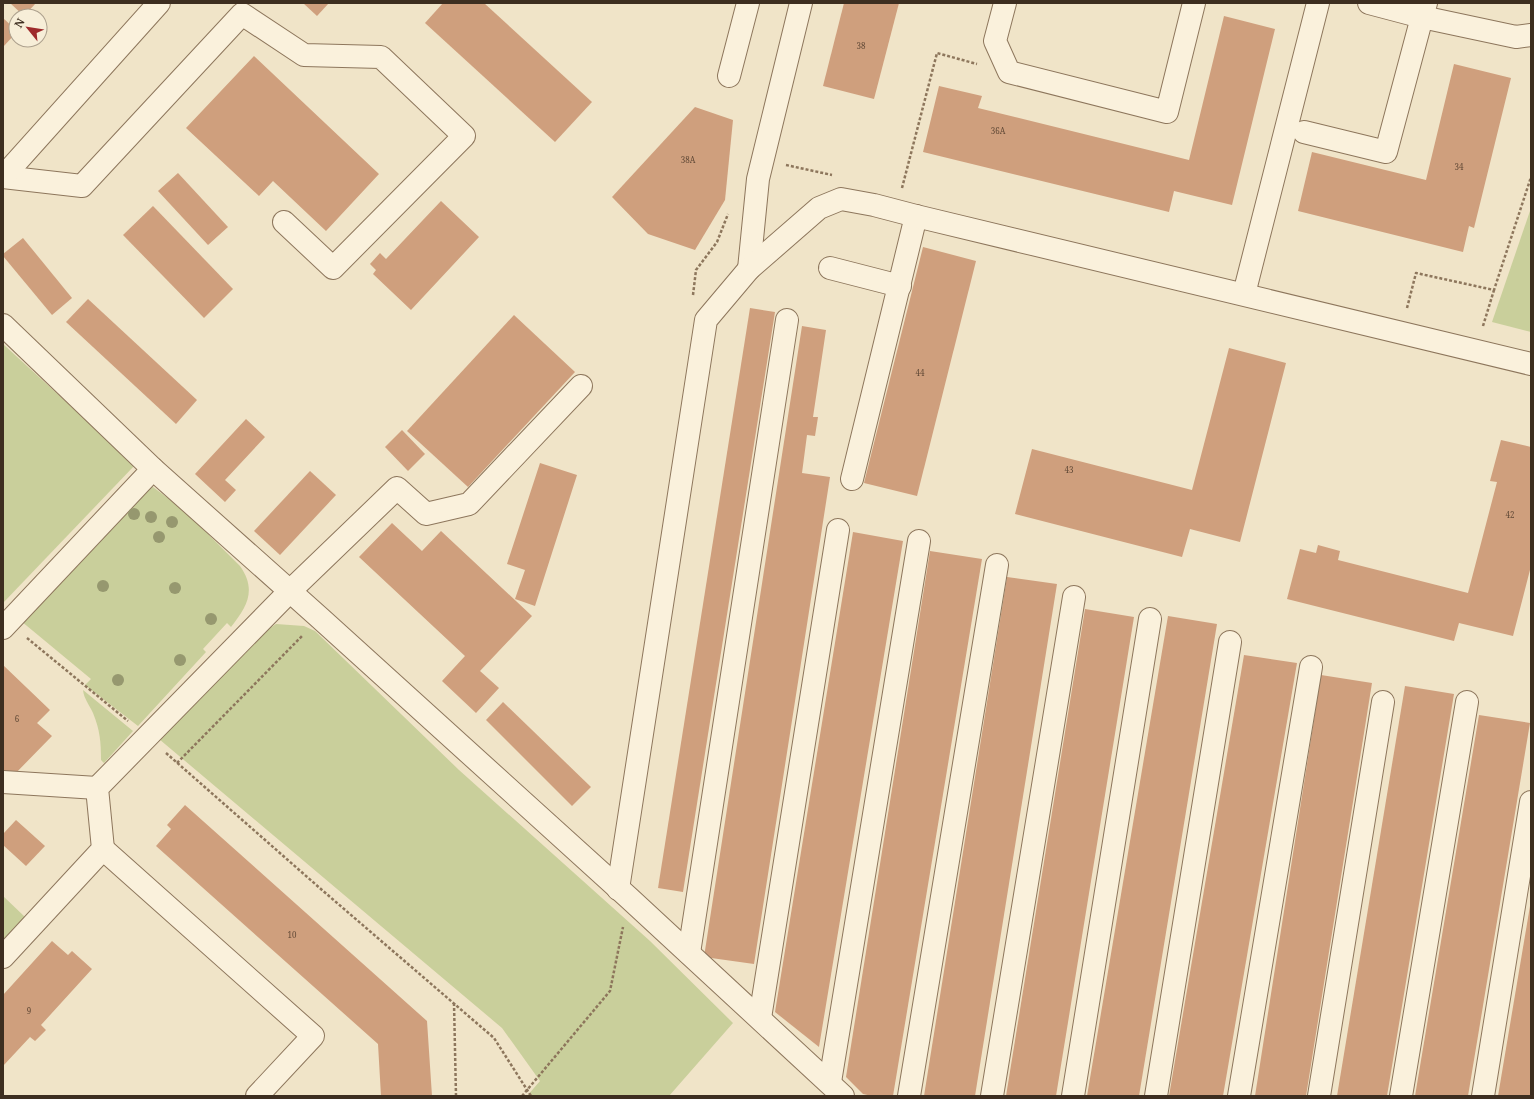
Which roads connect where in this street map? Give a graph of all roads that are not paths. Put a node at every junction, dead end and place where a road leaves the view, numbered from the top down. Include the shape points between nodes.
1 (159, 3) edge
2 (748, 3) edge
3 (801, 3) edge
4 (1004, 3) edge
5 (1194, 3) edge
6 (1318, 3) edge
7 (1369, 3) edge
8 (1424, 10) edge
9 (1531, 35) edge
10 (729, 76) dead end
11 (1304, 132) dead end
12 (3, 177) edge
13 (916, 216) junction
14 (284, 222) dead end
15 (830, 268) dead end
16 (749, 269) junction
17 (900, 286) junction
18 (1244, 294) junction
19 (787, 320) dead end
20 (3, 325) edge
21 (1531, 364) edge
22 (581, 386) dead end
23 (153, 469) junction
24 (852, 479) dead end
25 (838, 530) dead end
26 (919, 540) dead end
27 (997, 565) dead end
28 (290, 592) junction
29 (1074, 597) dead end
30 (1150, 619) dead end
31 (6, 625) edge
32 (1230, 642) dead end
33 (1311, 667) dead end
34 (1383, 702) dead end
35 (1467, 702) dead end
36 (3, 782) edge
37 (97, 788) junction
38 (1531, 802) edge
39 (103, 849) junction
40 (618, 889) junction
41 (689, 953) junction
42 (3, 957) edge
43 (760, 1018) junction
44 (837, 1089) edge
45 (257, 1096) edge
46 (909, 1096) edge
47 (992, 1096) edge
48 (1073, 1096) edge
49 (1156, 1096) edge
50 (1239, 1096) edge
51 (1319, 1096) edge
52 (1401, 1096) edge
53 (1483, 1096) edge

1 - 12 street
2 - 10 street
3 - 16 street via 758,179
4 - 5 street via 994,41 1009,72 1167,112
6 - 18 street
7 - 8 street
8 - 9 street via 1516,37
8 - 11 street via 1386,152
12 - 14 street via 82,186 242,14 304,56 381,58 464,136 332,268
13 - 16 street via 841,199 819,208
13 - 17 street
13 - 18 street
15 - 17 street
16 - 40 street via 706,320
17 - 24 street
18 - 21 street
19 - 41 street
20 - 23 street
22 - 28 street via 469,504 426,514 397,488
23 - 28 street
23 - 31 street
25 - 43 street
26 - 44 street
27 - 46 street
28 - 37 street
28 - 40 street
29 - 47 street
30 - 48 street
32 - 49 street
33 - 50 street
34 - 51 street
35 - 52 street
36 - 37 street
37 - 39 street
38 - 53 street
39 - 42 street
39 - 45 street via 313,1036
40 - 41 street
41 - 43 street
43 - 44 street

